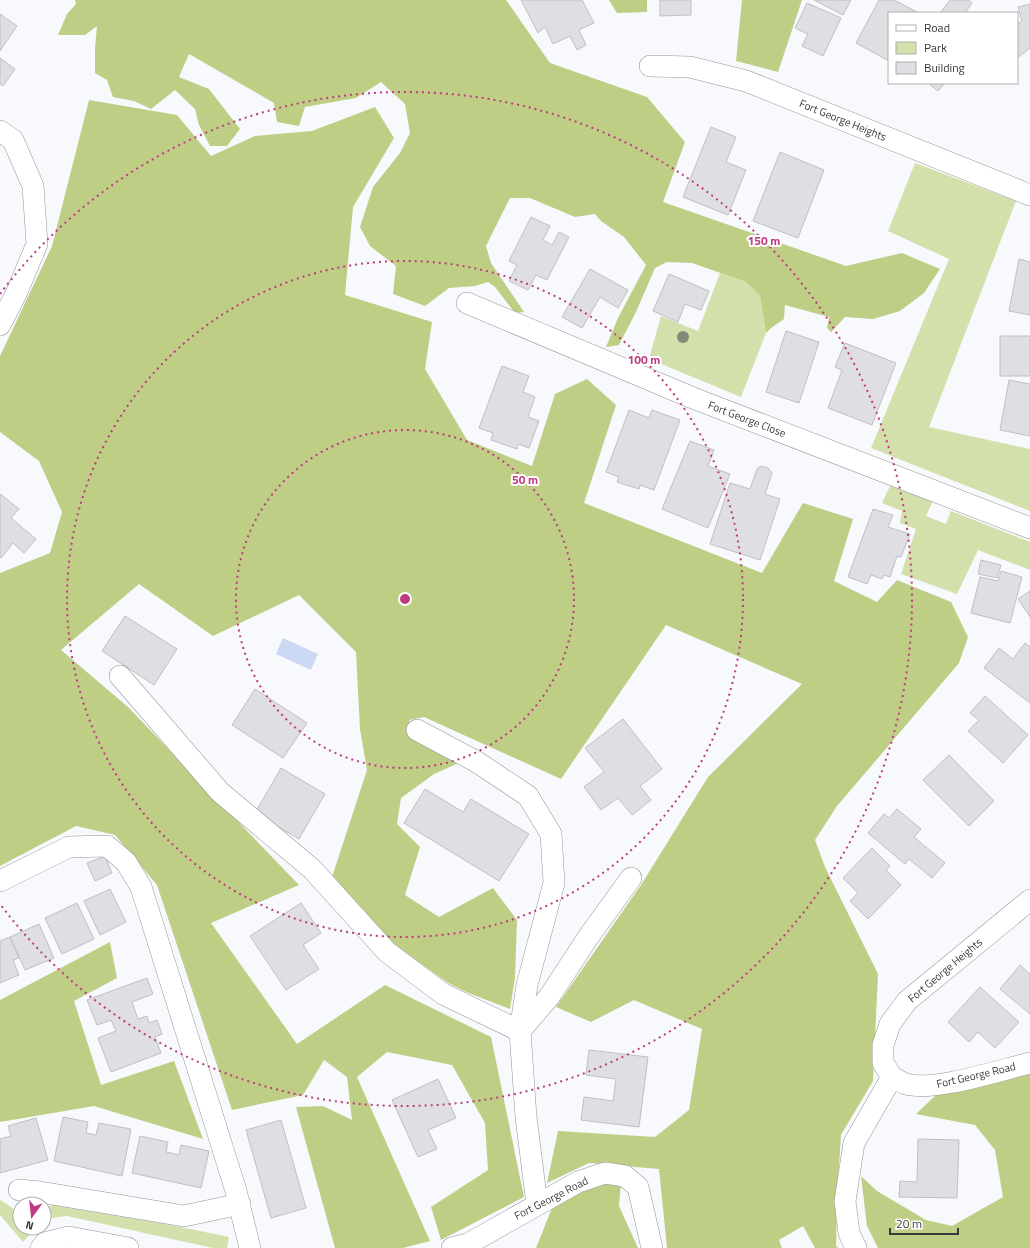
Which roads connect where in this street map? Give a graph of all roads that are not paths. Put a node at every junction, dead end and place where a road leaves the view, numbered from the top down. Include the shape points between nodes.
1 (650, 66) dead end
2 (0, 131) edge
3 (1030, 195) edge
4 (467, 303) dead end
5 (0, 325) edge
6 (1030, 528) edge
7 (120, 676) dead end
8 (417, 730) dead end
9 (631, 878) dead end
10 (0, 881) edge
11 (1030, 900) edge
12 (520, 1031) junction
13 (1030, 1063) edge
14 (892, 1077) junction
15 (19, 1190) dead end
16 (240, 1204) junction
17 (537, 1204) junction
18 (41, 1248) edge
19 (128, 1248) edge
20 (250, 1248) edge
21 (452, 1248) edge
22 (652, 1248) edge
23 (856, 1248) edge

1 - 3 street, Fort George Heights via 690,67 746,81
2 - 5 street via 13,140 33,186 37,244
4 - 6 street, Fort George Close via 693,398
7 - 12 street via 220,792 312,869 387,952 443,994
8 - 12 street via 477,762 528,796 551,834 554,883 527,986
9 - 12 street via 549,997
10 - 16 street via 69,847 106,846 126,862 141,887
11 - 14 street, Fort George Heights via 907,1001 890,1024 883,1045 884,1063
12 - 17 street via 526,1117
13 - 14 street, Fort George Road via 928,1086 906,1084
14 - 23 street via 854,1143 845,1200 849,1233
15 - 16 street via 184,1216
16 - 20 street
17 - 21 street, Fort George Road via 468,1244
17 - 22 street, Fort George Road via 578,1182 605,1173 626,1176 638,1187
18 - 19 street via 46,1243 69,1237

